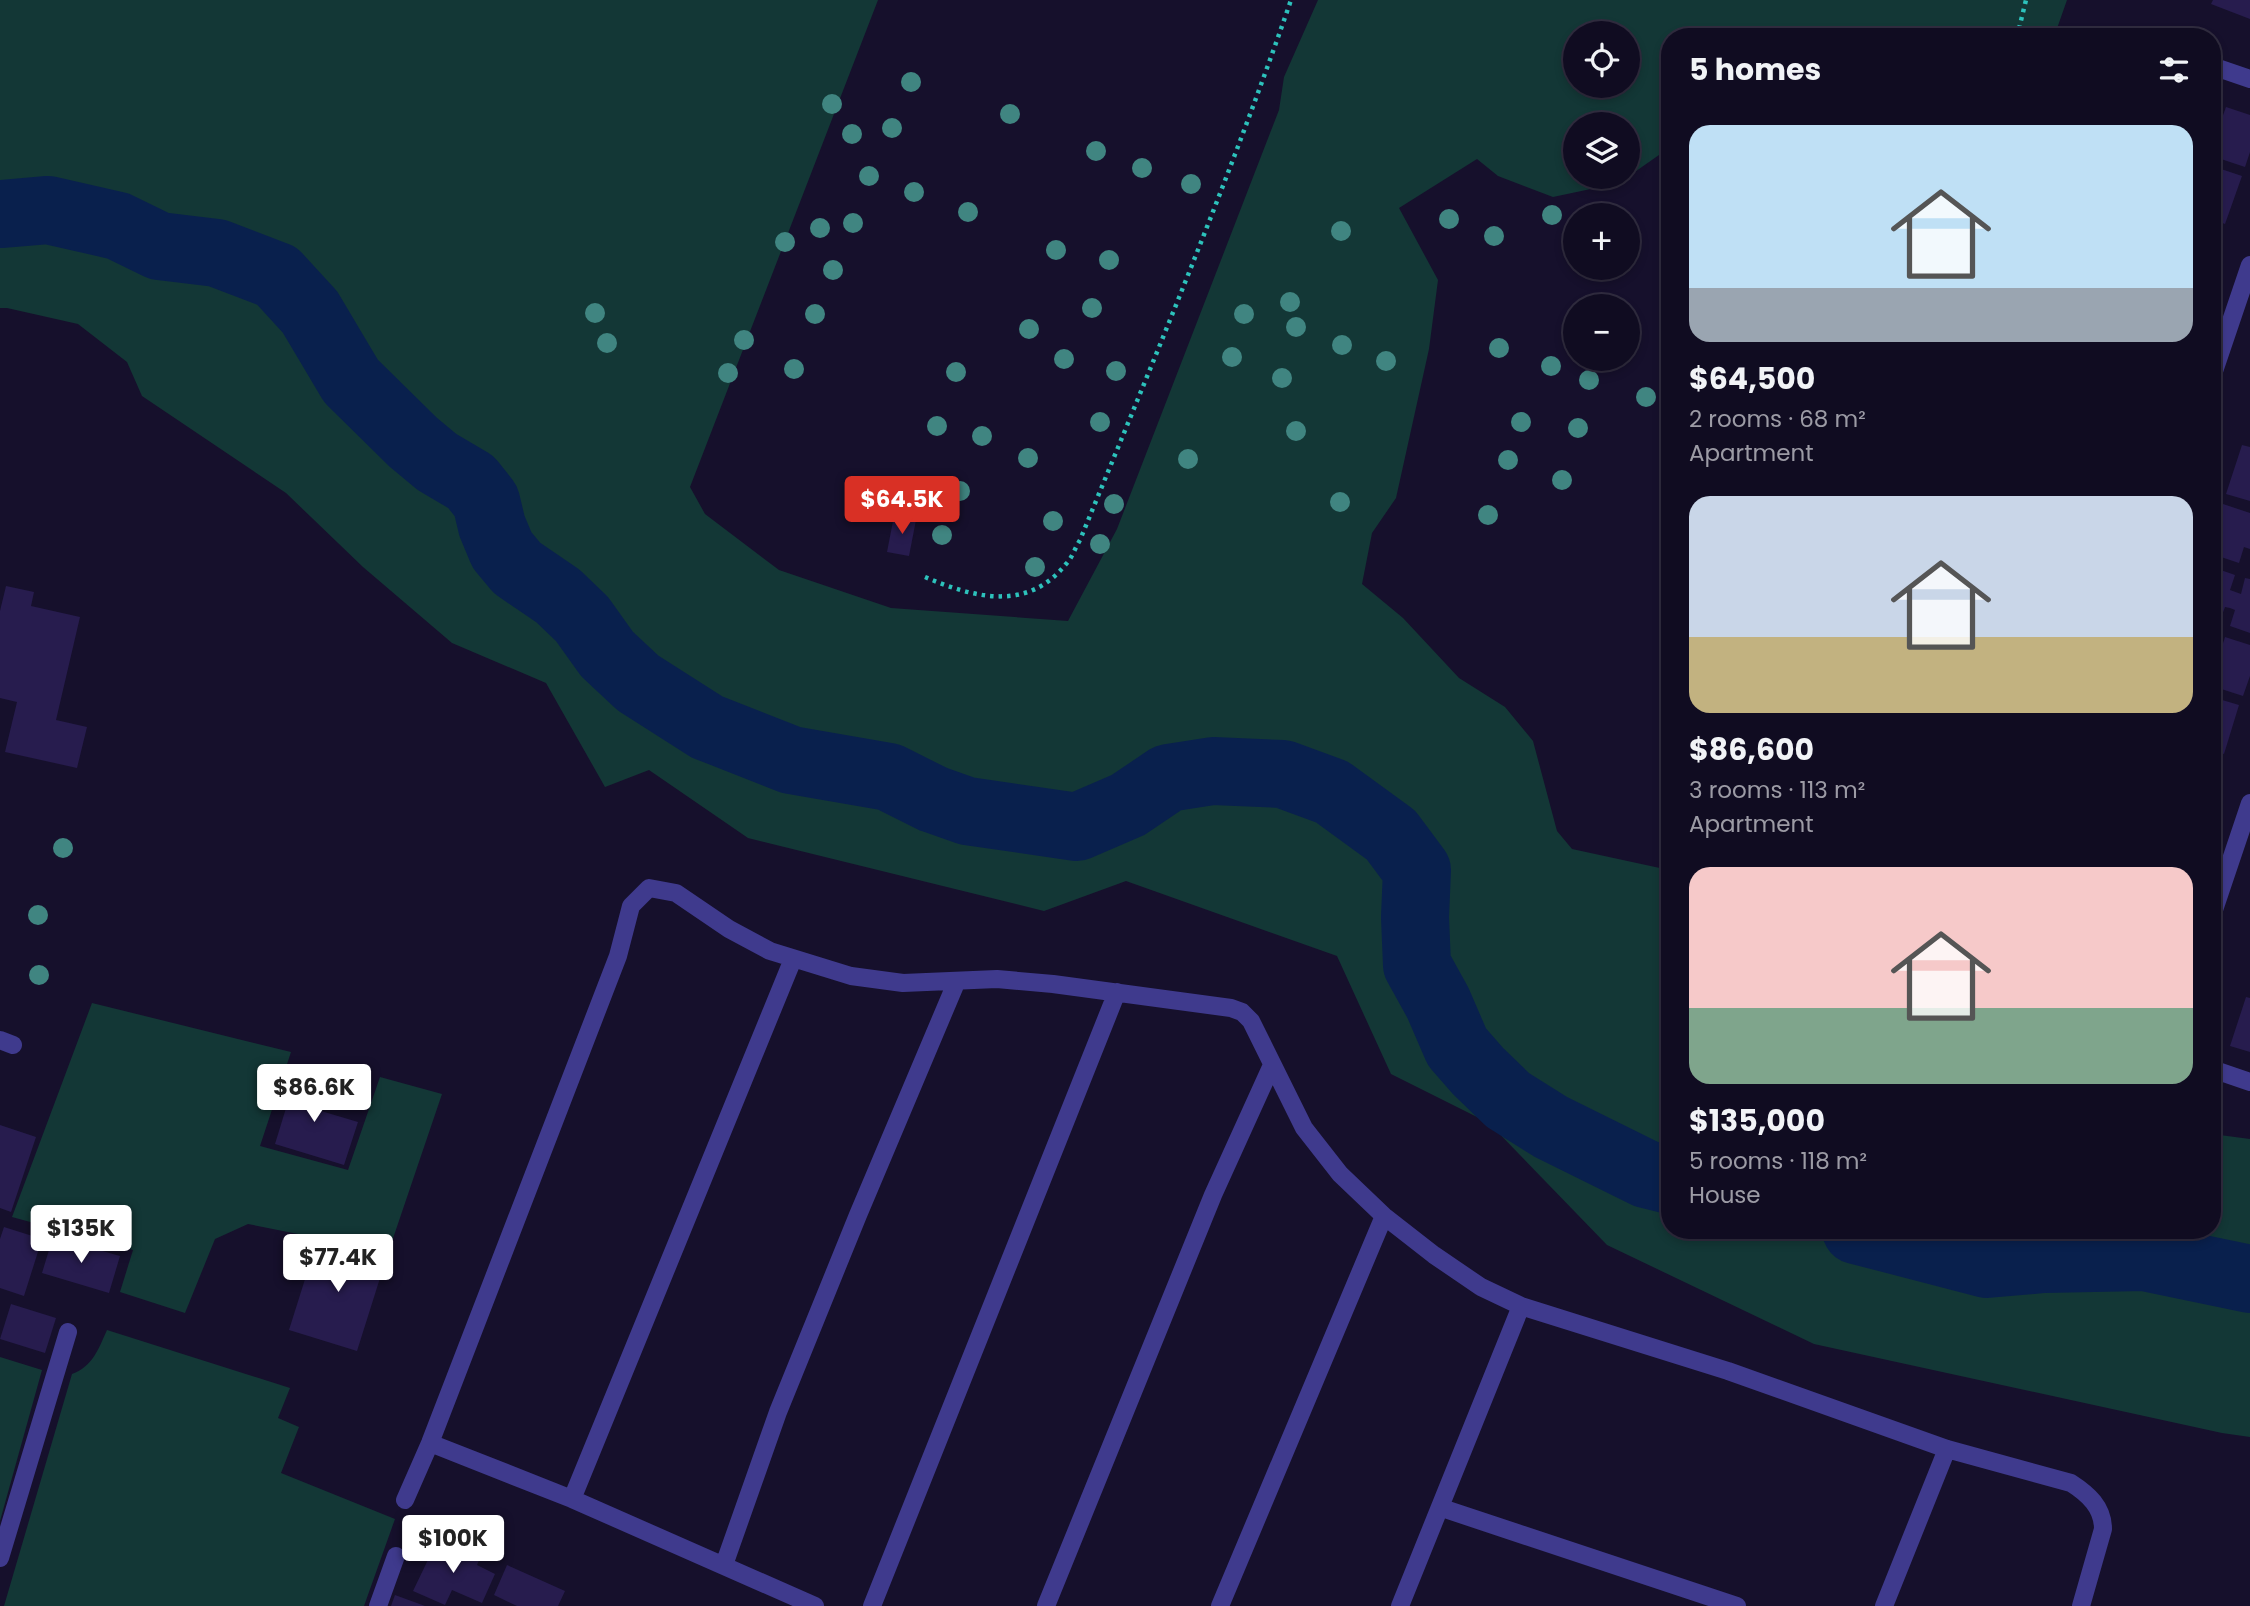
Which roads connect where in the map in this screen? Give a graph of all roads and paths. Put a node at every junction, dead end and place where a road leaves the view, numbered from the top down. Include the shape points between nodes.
1 (1291, 0) edge
2 (2026, 0) edge
3 (2019, 28) edge
4 (2221, 68) edge
5 (2250, 79) edge
6 (2250, 265) edge
7 (2221, 350) edge
8 (925, 577) dead end
9 (2250, 803) edge
10 (2221, 889) edge
11 (793, 959) junction
12 (956, 983) junction
13 (1117, 992) junction
14 (1272, 1065) junction
15 (2221, 1072) edge
16 (2250, 1082) edge
17 (1384, 1216) junction
18 (1521, 1306) junction
19 (68, 1332) dead end
20 (430, 1443) junction
21 (1947, 1449) junction
22 (572, 1499) junction
23 (405, 1500) dead end
24 (1442, 1508) junction
25 (396, 1556) dead end
26 (0, 1558) edge
27 (724, 1565) junction
28 (377, 1606) edge
29 (815, 1606) edge
30 (872, 1606) edge
31 (1046, 1606) edge
32 (1220, 1606) edge
33 (1400, 1606) edge
34 (1737, 1606) edge
35 (1884, 1606) edge
36 (2081, 1606) edge

1 - 8 path via 1184,286 1080,541 1066,565 1038,589 1006,598 956,590
2 - 3 path
4 - 5 street
6 - 7 street
9 - 10 street
11 - 12 street via 851,976 903,983
11 - 20 street via 729,929 676,893 649,888 631,906 618,956
11 - 22 street
12 - 13 street via 997,979
12 - 27 street via 778,1412
13 - 14 street via 1242,1012 1256,1029
13 - 30 street
14 - 17 street via 1304,1128 1340,1174
14 - 31 street via 1213,1195
15 - 16 street
17 - 18 street via 1481,1286
17 - 32 street
18 - 21 street via 1728,1371
18 - 24 street
19 - 26 street
20 - 22 street
20 - 23 street
21 - 35 street
21 - 36 street via 2071,1483 2094,1502 2103,1529
22 - 27 street
24 - 33 street
24 - 34 street
25 - 28 street
27 - 29 street

